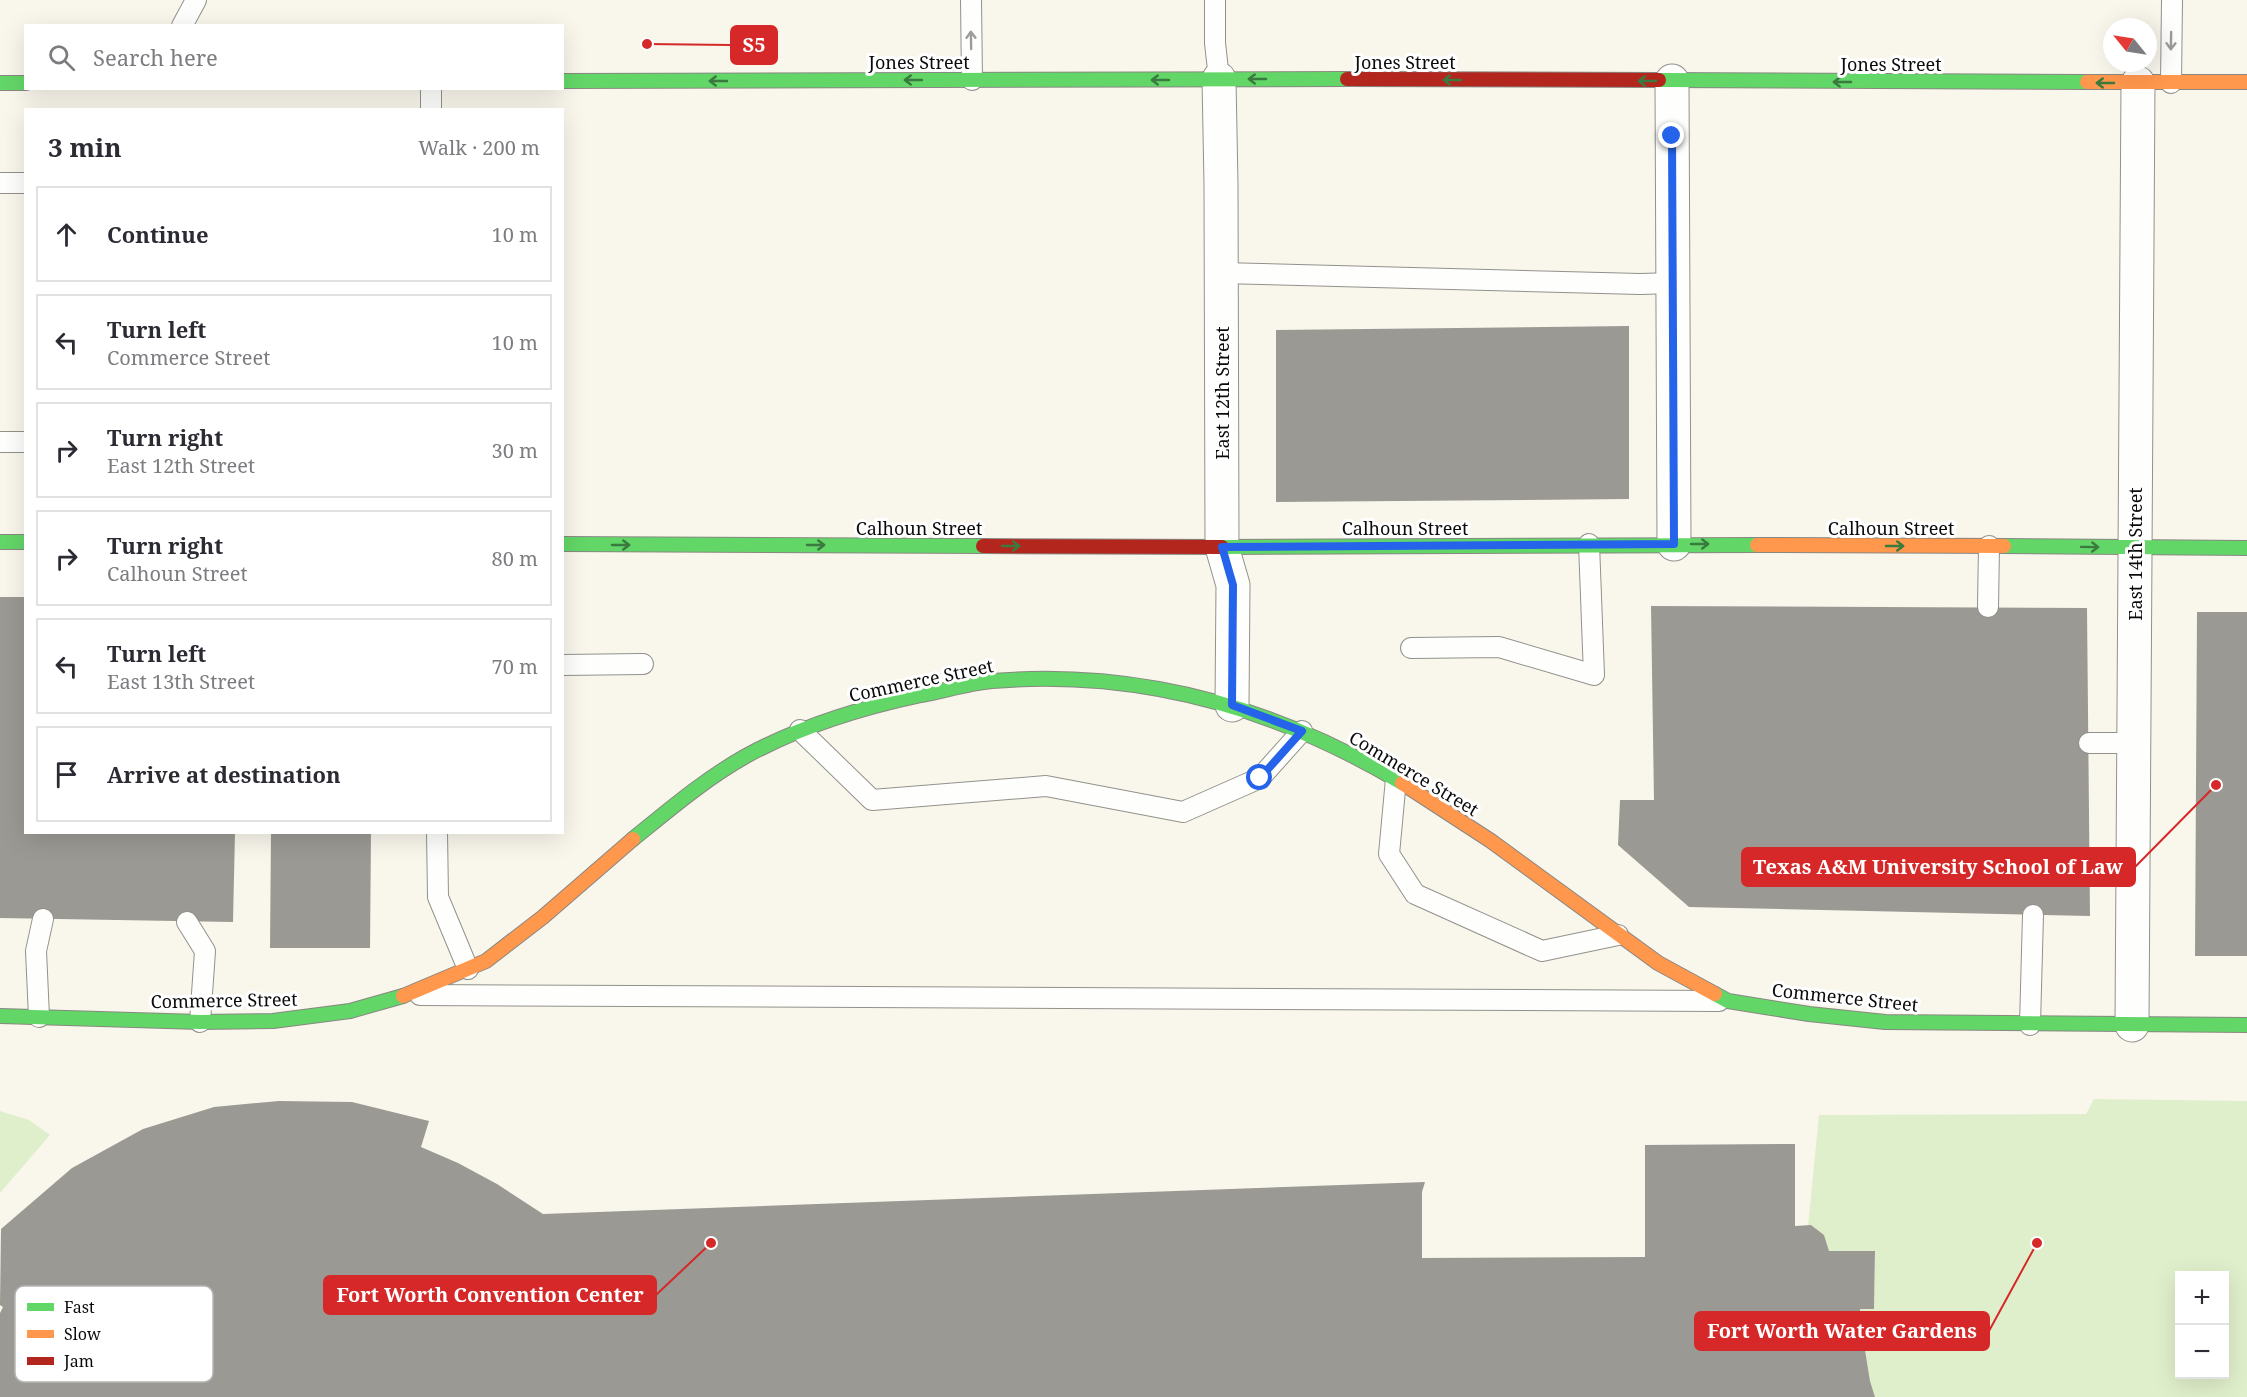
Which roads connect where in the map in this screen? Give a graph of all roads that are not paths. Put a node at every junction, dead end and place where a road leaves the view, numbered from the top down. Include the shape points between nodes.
1 (196, 0) edge
2 (971, 0) edge
3 (1215, 0) edge
4 (2172, 0) edge
5 (183, 24) edge
6 (1219, 79) junction
7 (972, 80) junction
8 (564, 81) edge
9 (1672, 81) junction
10 (2247, 82) edge
11 (0, 83) edge
12 (24, 83) edge
13 (2138, 83) junction
14 (2171, 83) junction
15 (431, 90) edge
16 (431, 108) edge
17 (0, 183) edge
18 (24, 183) edge
19 (1221, 273) junction
20 (1673, 283) junction
21 (0, 442) edge
22 (24, 442) edge
23 (0, 542) edge
24 (24, 542) edge
25 (564, 544) edge
26 (1589, 544) junction
27 (1674, 544) junction
28 (1989, 546) junction
29 (1222, 547) junction
30 (2135, 548) junction
31 (2247, 548) edge
32 (1988, 607) dead end
33 (1411, 648) dead end
34 (644, 664) dead end
35 (564, 665) edge
36 (1232, 705) junction
37 (800, 730) junction
38 (1302, 731) junction
39 (2089, 743) dead end
40 (2133, 743) junction
41 (1396, 779) junction
42 (437, 834) edge
43 (2034, 915) dead end
44 (43, 919) dead end
45 (187, 922) dead end
46 (1618, 935) junction
47 (468, 969) junction
48 (406, 995) junction
49 (1728, 1001) junction
50 (0, 1016) edge
51 (39, 1017) junction
52 (200, 1022) junction
53 (2030, 1025) junction
54 (2132, 1025) junction
55 (2247, 1025) edge

1 - 5 lane
7 -> 2 lane
3 - 6 lane
4 -> 14 lane
6 -> 7 street, Jones Street
9 -> 6 street, Jones Street
6 - 19 street, East 12th Street
7 -> 8 street, Jones Street
13 -> 9 street, Jones Street
9 - 20 street
10 - 14 street, Jones Street
11 - 12 street
13 - 14 street, Jones Street
13 - 30 street, East 14th Street
15 - 16 lane
17 - 18 lane
19 - 20 lane
19 - 29 street, East 12th Street
20 - 27 street
21 - 22 lane
23 - 24 street
25 -> 29 street, Calhoun Street
26 - 27 street, Calhoun Street
26 - 29 street, Calhoun Street
26 - 33 lane via 1593,675 1499,647
27 -> 28 street, Calhoun Street
28 -> 30 street, Calhoun Street
28 - 32 lane
29 - 36 street, East 12th Street via 1233,585
30 - 31 street, Calhoun Street
30 - 40 street, East 14th Street
34 - 35 lane
36 - 37 street, Commerce Street via 1166,689 1086,679 990,681 875,705
36 - 38 street, Commerce Street
37 - 38 lane via 872,800 1046,786 1183,812 1260,778
37 - 47 street, Commerce Street via 745,757 691,793 543,917 486,961
38 - 41 street, Commerce Street
39 - 40 lane
40 - 54 street, East 14th Street
41 - 46 street, Commerce Street via 1491,841
41 - 46 lane via 1389,854 1415,894 1542,951
42 - 47 lane via 438,897
43 - 53 lane
44 - 51 lane via 36,951
45 - 52 lane via 205,951
46 - 49 street, Commerce Street via 1658,963
47 - 48 street, Commerce Street
48 - 49 lane
48 - 52 street, Commerce Street via 350,1011 273,1021
49 - 53 street, Commerce Street via 1885,1022
50 - 51 street, Commerce Street
51 - 52 street, Commerce Street
53 - 54 street, Commerce Street
54 - 55 street, Commerce Street

